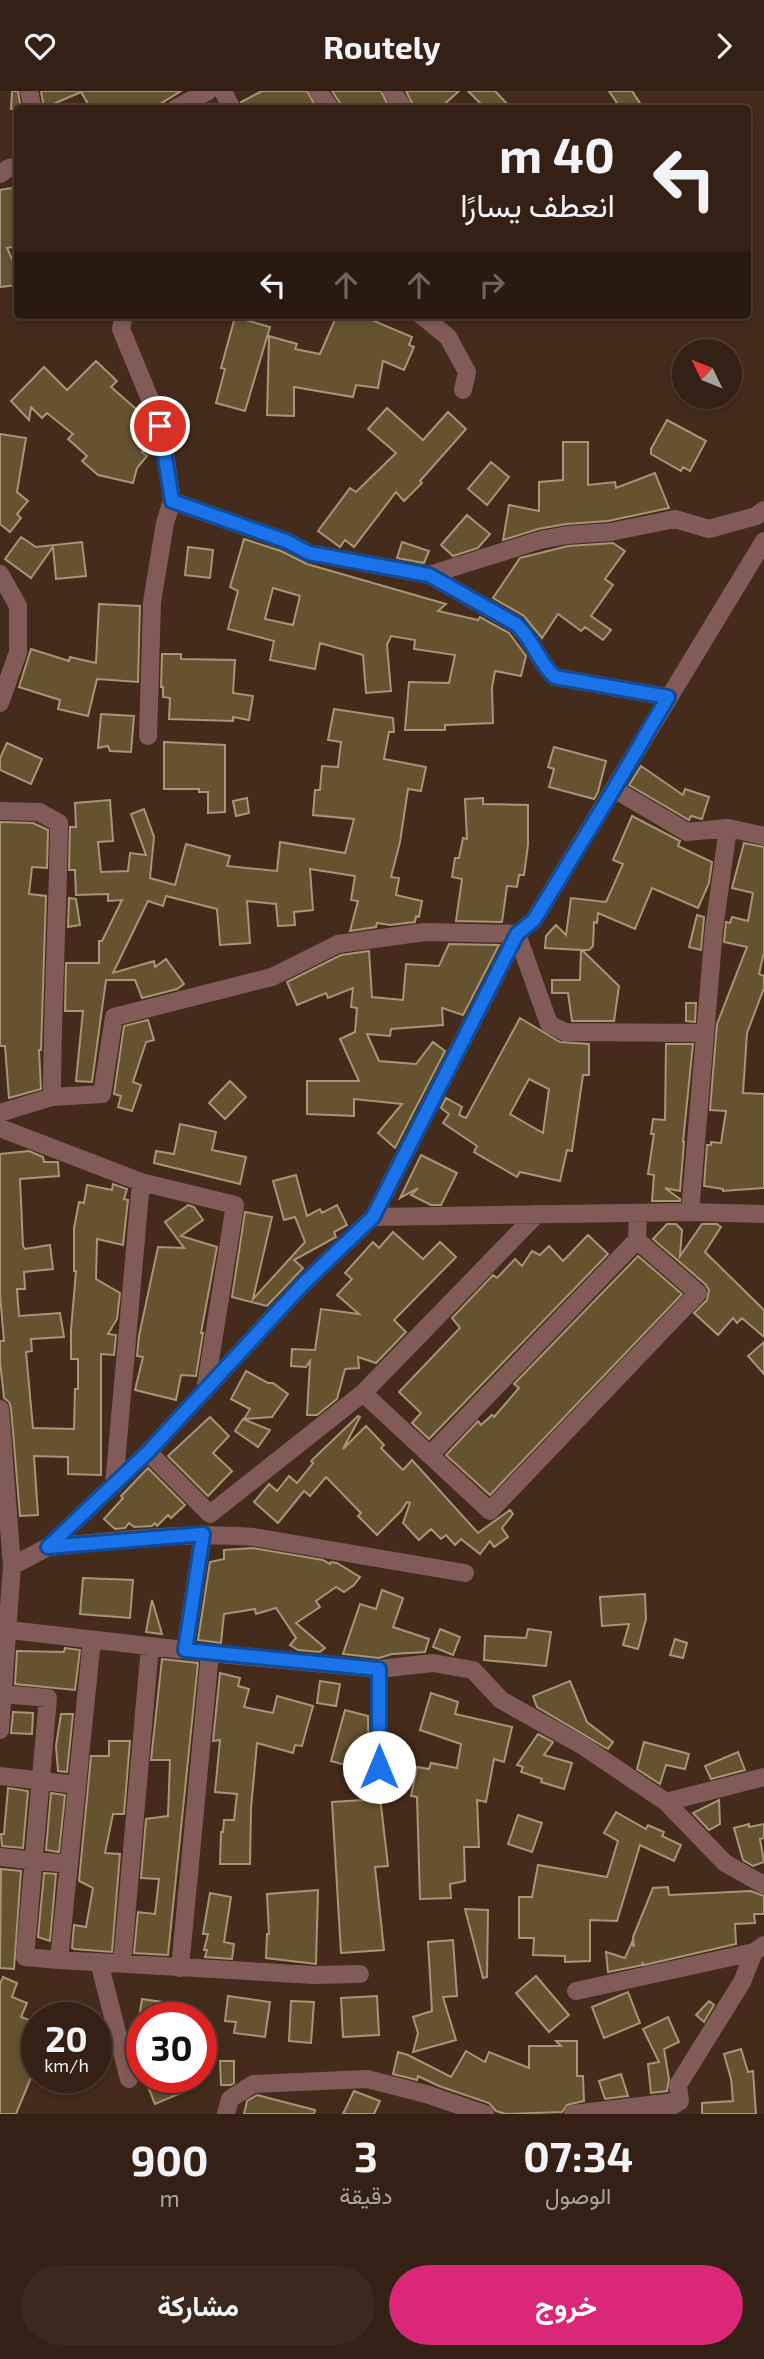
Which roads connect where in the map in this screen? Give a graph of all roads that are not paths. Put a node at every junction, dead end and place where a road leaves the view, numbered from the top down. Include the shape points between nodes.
1 (208, 91) edge
2 (182, 105) edge
3 (123, 319) edge
4 (426, 319) edge
5 (463, 390) dead end
6 (172, 501) junction
7 (764, 510) edge
8 (764, 541) edge
9 (0, 574) edge
10 (429, 575) junction
11 (668, 697) junction
12 (0, 703) edge
13 (148, 736) dead end
14 (614, 789) junction
15 (0, 811) edge
16 (728, 828) junction
17 (764, 836) edge
18 (517, 934) junction
19 (705, 1033) junction
20 (52, 1097) junction
21 (0, 1113) edge
22 (0, 1128) edge
23 (141, 1182) junction
24 (690, 1212) junction
25 (638, 1213) junction
26 (537, 1214) junction
27 (764, 1214) edge
28 (373, 1217) junction
29 (637, 1240) junction
30 (205, 1391) junction
31 (363, 1393) junction
32 (0, 1409) edge
33 (148, 1452) junction
34 (430, 1455) junction
35 (114, 1485) junction
36 (203, 1534) junction
37 (48, 1547) junction
38 (12, 1566) junction
39 (465, 1573) dead end
40 (4, 1630) edge
41 (92, 1640) junction
42 (150, 1646) junction
43 (185, 1650) junction
44 (210, 1653) junction
45 (379, 1669) junction
46 (3, 1694) junction
47 (0, 1730) edge
48 (379, 1767) dead end
49 (0, 1776) edge
50 (764, 1777) edge
51 (40, 1781) junction
52 (77, 1785) junction
53 (666, 1803) junction
54 (0, 1857) edge
55 (33, 1860) junction
56 (69, 1864) junction
57 (764, 1885) edge
58 (759, 1949) edge
59 (59, 1960) junction
60 (99, 1962) junction
61 (122, 1964) junction
62 (180, 1968) junction
63 (360, 1973) dead end
64 (576, 1991) dead end
65 (126, 2067) edge
66 (680, 2107) edge
67 (226, 2114) edge
68 (485, 2114) edge
69 (573, 2114) edge
70 (659, 2114) edge

1 - 2 street
3 - 6 street via 121,329 160,426
4 - 5 street via 448,337 467,372
6 - 10 street via 309,553
6 - 13 street via 152,602
7 - 10 street via 709,529 675,519 540,540
8 - 11 street
9 - 12 street via 18,606 18,652
10 - 11 street via 516,624 528,634 555,677
11 - 14 street
14 - 16 street via 687,831
14 - 18 street via 534,920
15 - 20 street via 39,812 60,824
16 - 17 street
16 - 19 street
18 - 19 street via 549,1024 565,1031
18 - 20 street via 425,932 338,944 272,977 114,1017 102,1094
18 - 28 street
19 - 24 street
20 - 21 street
22 - 23 street
23 - 30 street via 235,1205
23 - 35 street
24 - 25 street
24 - 27 street
25 - 26 street
25 - 29 street
26 - 28 street
26 - 31 street
28 - 30 street via 303,1284
29 - 34 street
29 - 34 street via 698,1293 490,1511
30 - 33 street
31 - 33 street via 210,1514
31 - 34 street
32 - 38 street
33 - 35 street
35 - 37 street
36 - 37 street
36 - 39 street via 254,1537
36 - 43 street
37 - 38 street
38 - 40 street
40 - 41 street
40 - 46 street
41 - 42 street
41 - 52 street
42 - 43 street
42 - 61 street
43 - 44 street
44 - 45 street
44 - 62 street
45 - 48 street
45 - 53 street via 433,1663 473,1670 501,1700 583,1746
46 - 47 street
46 - 51 street via 48,1697
49 - 51 street
50 - 53 street
51 - 52 street
51 - 55 street
52 - 56 street
53 - 57 street via 726,1863
54 - 55 street
55 - 56 street
55 - 59 street via 25,1957
56 - 59 street
58 - 64 street
58 - 66 street via 678,2085
59 - 60 street
60 - 61 street
60 - 65 street
61 - 62 street
62 - 63 street
66 - 69 street
66 - 70 street
67 - 68 street via 230,2099 253,2084 367,2079

